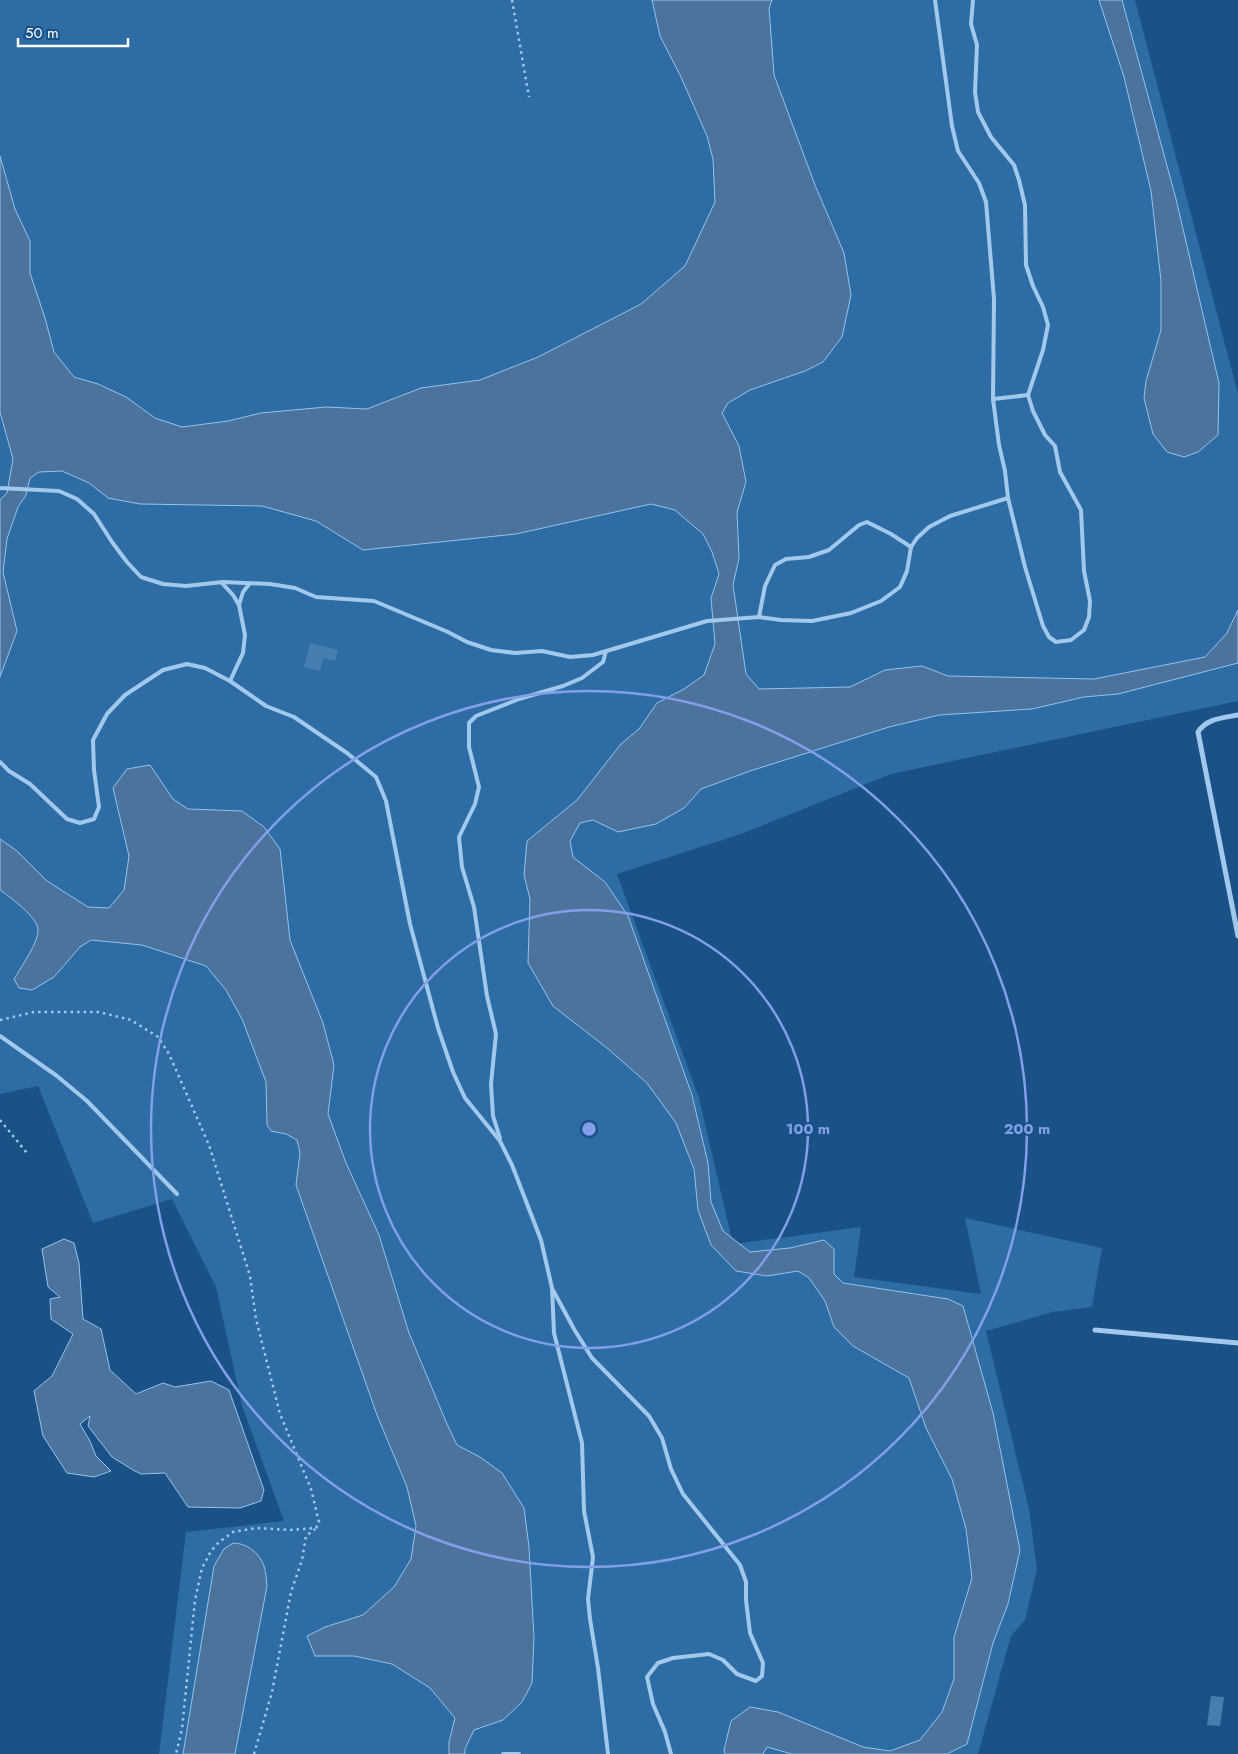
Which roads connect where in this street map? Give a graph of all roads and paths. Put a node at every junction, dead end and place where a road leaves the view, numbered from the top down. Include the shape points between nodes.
1 (512, 0) edge
2 (935, 0) edge
3 (973, 0) edge
4 (529, 97) dead end
5 (1028, 395) junction
6 (992, 399) junction
7 (2, 488) edge
8 (1008, 498) junction
9 (911, 547) junction
10 (221, 582) junction
11 (250, 583) junction
12 (239, 605) junction
13 (759, 617) junction
14 (606, 651) junction
15 (230, 681) junction
16 (1238, 715) edge
17 (0, 762) edge
18 (1238, 936) edge
19 (0, 1020) edge
20 (0, 1036) edge
21 (0, 1120) edge
22 (500, 1140) junction
23 (28, 1153) dead end
24 (177, 1194) dead end
25 (552, 1288) junction
26 (1095, 1330) dead end
27 (1238, 1343) edge
28 (316, 1528) junction
29 (176, 1754) edge
30 (254, 1754) edge
31 (503, 1754) edge
32 (519, 1754) edge
33 (608, 1754) edge
34 (671, 1754) edge

1 - 4 path
2 - 6 lane via 958,150 979,183 986,202 994,299
3 - 5 lane via 971,24 977,45 975,92 978,112 991,137 1014,165 1019,180 1024,205 1026,265 1048,326
5 - 6 lane
5 - 8 lane via 1045,435 1054,446 1060,472 1081,510 1089,617 1084,630 1071,640 1056,642 1043,626
6 - 8 lane
7 - 10 lane via 59,491 78,499 94,514 141,577 163,584 186,586
8 - 9 lane via 950,516 929,527
9 - 13 lane via 900,587 881,601 851,613 812,621
9 - 13 lane via 867,522 859,525 829,550 809,557 786,559 775,565 765,586
10 - 11 lane
10 - 12 lane
11 - 12 lane
11 - 14 lane via 295,588 316,597 374,601 491,650 515,653 542,651 570,656
12 - 15 lane via 245,635 243,653
13 - 14 lane via 707,621
14 - 22 lane via 603,662 582,678 485,712 469,723 469,747 479,787 460,837 462,867 474,907 496,1034 491,1084 493,1116
15 - 17 lane via 205,668 187,664 163,670 126,695 107,714 93,740 99,807 94,819 80,823 67,819 30,784
15 - 22 lane via 266,706 294,717 376,777 386,801 410,924 447,1055 465,1098
16 - 18 street via 1208,721 1198,732
19 - 28 path via 34,1012 99,1012 131,1020 158,1037 169,1054 208,1145 250,1276 256,1319 280,1414 311,1488 319,1522
20 - 24 lane via 87,1101
21 - 23 path
22 - 25 lane via 541,1240
25 - 33 lane via 554,1333 582,1443 584,1511 593,1557 588,1599
25 - 34 lane via 592,1358 649,1416 662,1438 683,1494 740,1566 746,1582 750,1633 763,1663 762,1676 756,1681 737,1674 723,1660 709,1654 658,1663 647,1677
26 - 27 street
28 - 29 path via 256,1528 233,1532 211,1551 202,1568 195,1600 182,1729
28 - 30 path via 306,1536 291,1592 272,1692
31 - 32 lane

